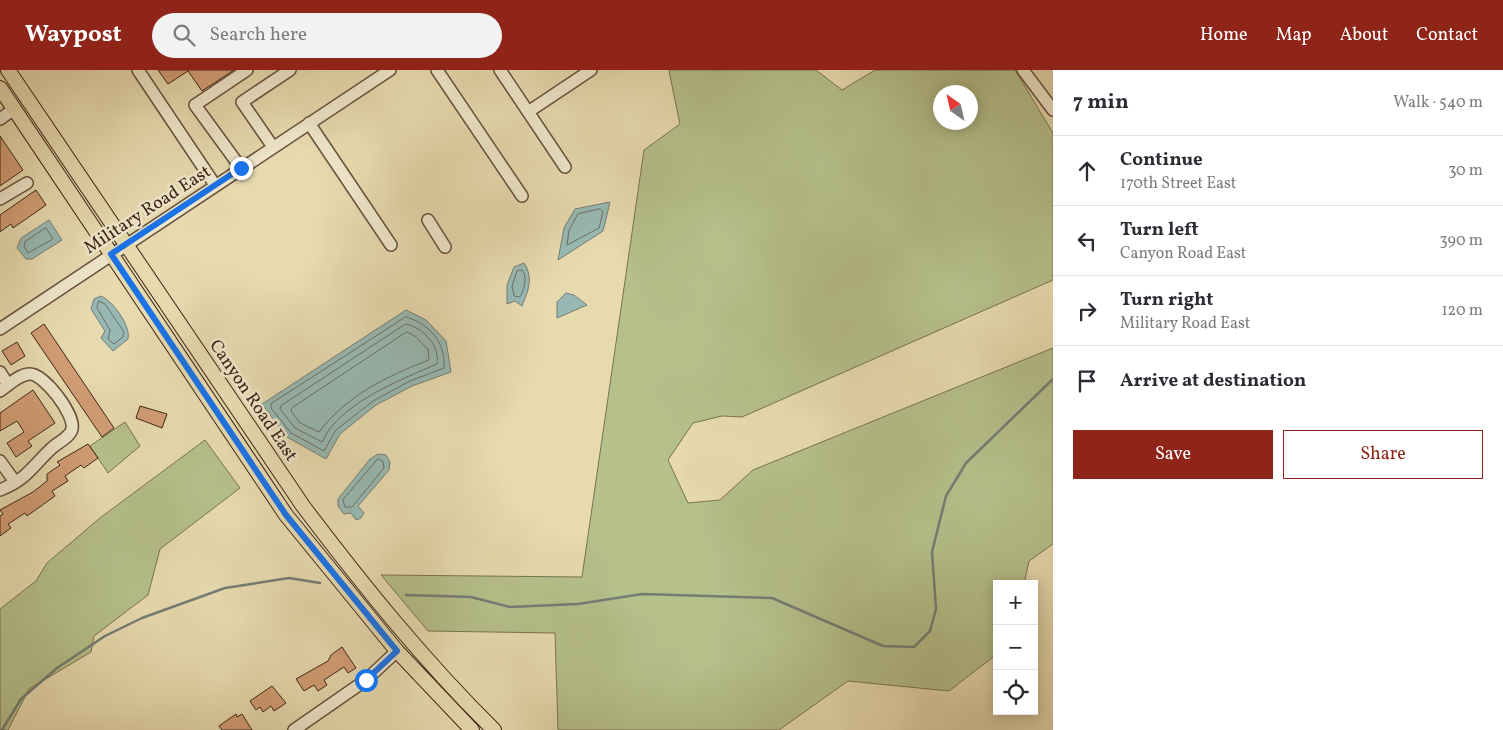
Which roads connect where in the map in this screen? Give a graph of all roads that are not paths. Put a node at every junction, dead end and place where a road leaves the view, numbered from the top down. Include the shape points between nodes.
1 (8, 70) edge
2 (138, 70) edge
3 (247, 70) edge
4 (290, 70) edge
5 (390, 70) edge
6 (437, 70) edge
7 (500, 70) edge
8 (591, 70) edge
9 (1023, 70) edge
10 (0, 88) edge
11 (14, 109) junction
12 (1053, 110) edge
13 (528, 112) junction
14 (0, 119) edge
15 (309, 123) junction
16 (273, 147) junction
17 (565, 167) dead end
18 (241, 168) junction
19 (27, 184) dead end
20 (215, 186) junction
21 (522, 196) dead end
22 (0, 199) edge
23 (428, 220) dead end
24 (126, 244) junction
25 (391, 245) dead end
26 (445, 247) dead end
27 (111, 254) junction
28 (1, 327) edge
29 (0, 372) edge
30 (4, 388) edge
31 (0, 461) edge
32 (15, 482) junction
33 (0, 490) edge
34 (397, 651) junction
35 (447, 684) junction
36 (294, 730) edge
37 (472, 730) edge
38 (494, 730) edge

1 - 24 main road, Canyon Road East
2 - 20 street
3 - 18 street via 195,105
4 - 16 street via 242,102
5 - 15 street, Military Road East
6 - 21 street
7 - 13 street
8 - 13 street
9 - 12 street
10 - 11 main road
11 - 14 street
11 - 27 main road
13 - 17 street
15 - 16 street, Military Road East
15 - 25 street
16 - 18 street, Military Road East
18 - 20 street, Military Road East
19 - 22 street
20 - 24 street, Military Road East
23 - 26 street
24 - 27 street, Military Road East
24 - 35 main road, Canyon Road East via 303,506
27 - 28 street, Military Road East
27 - 34 main road via 286,515
29 - 30 street
30 - 32 street via 23,375 34,374 45,380 68,412 72,430 36,467
31 - 32 street
32 - 33 street
34 - 35 main road via 408,651
34 - 36 street via 366,680
34 - 37 main road
35 - 38 main road, Canyon Road East

